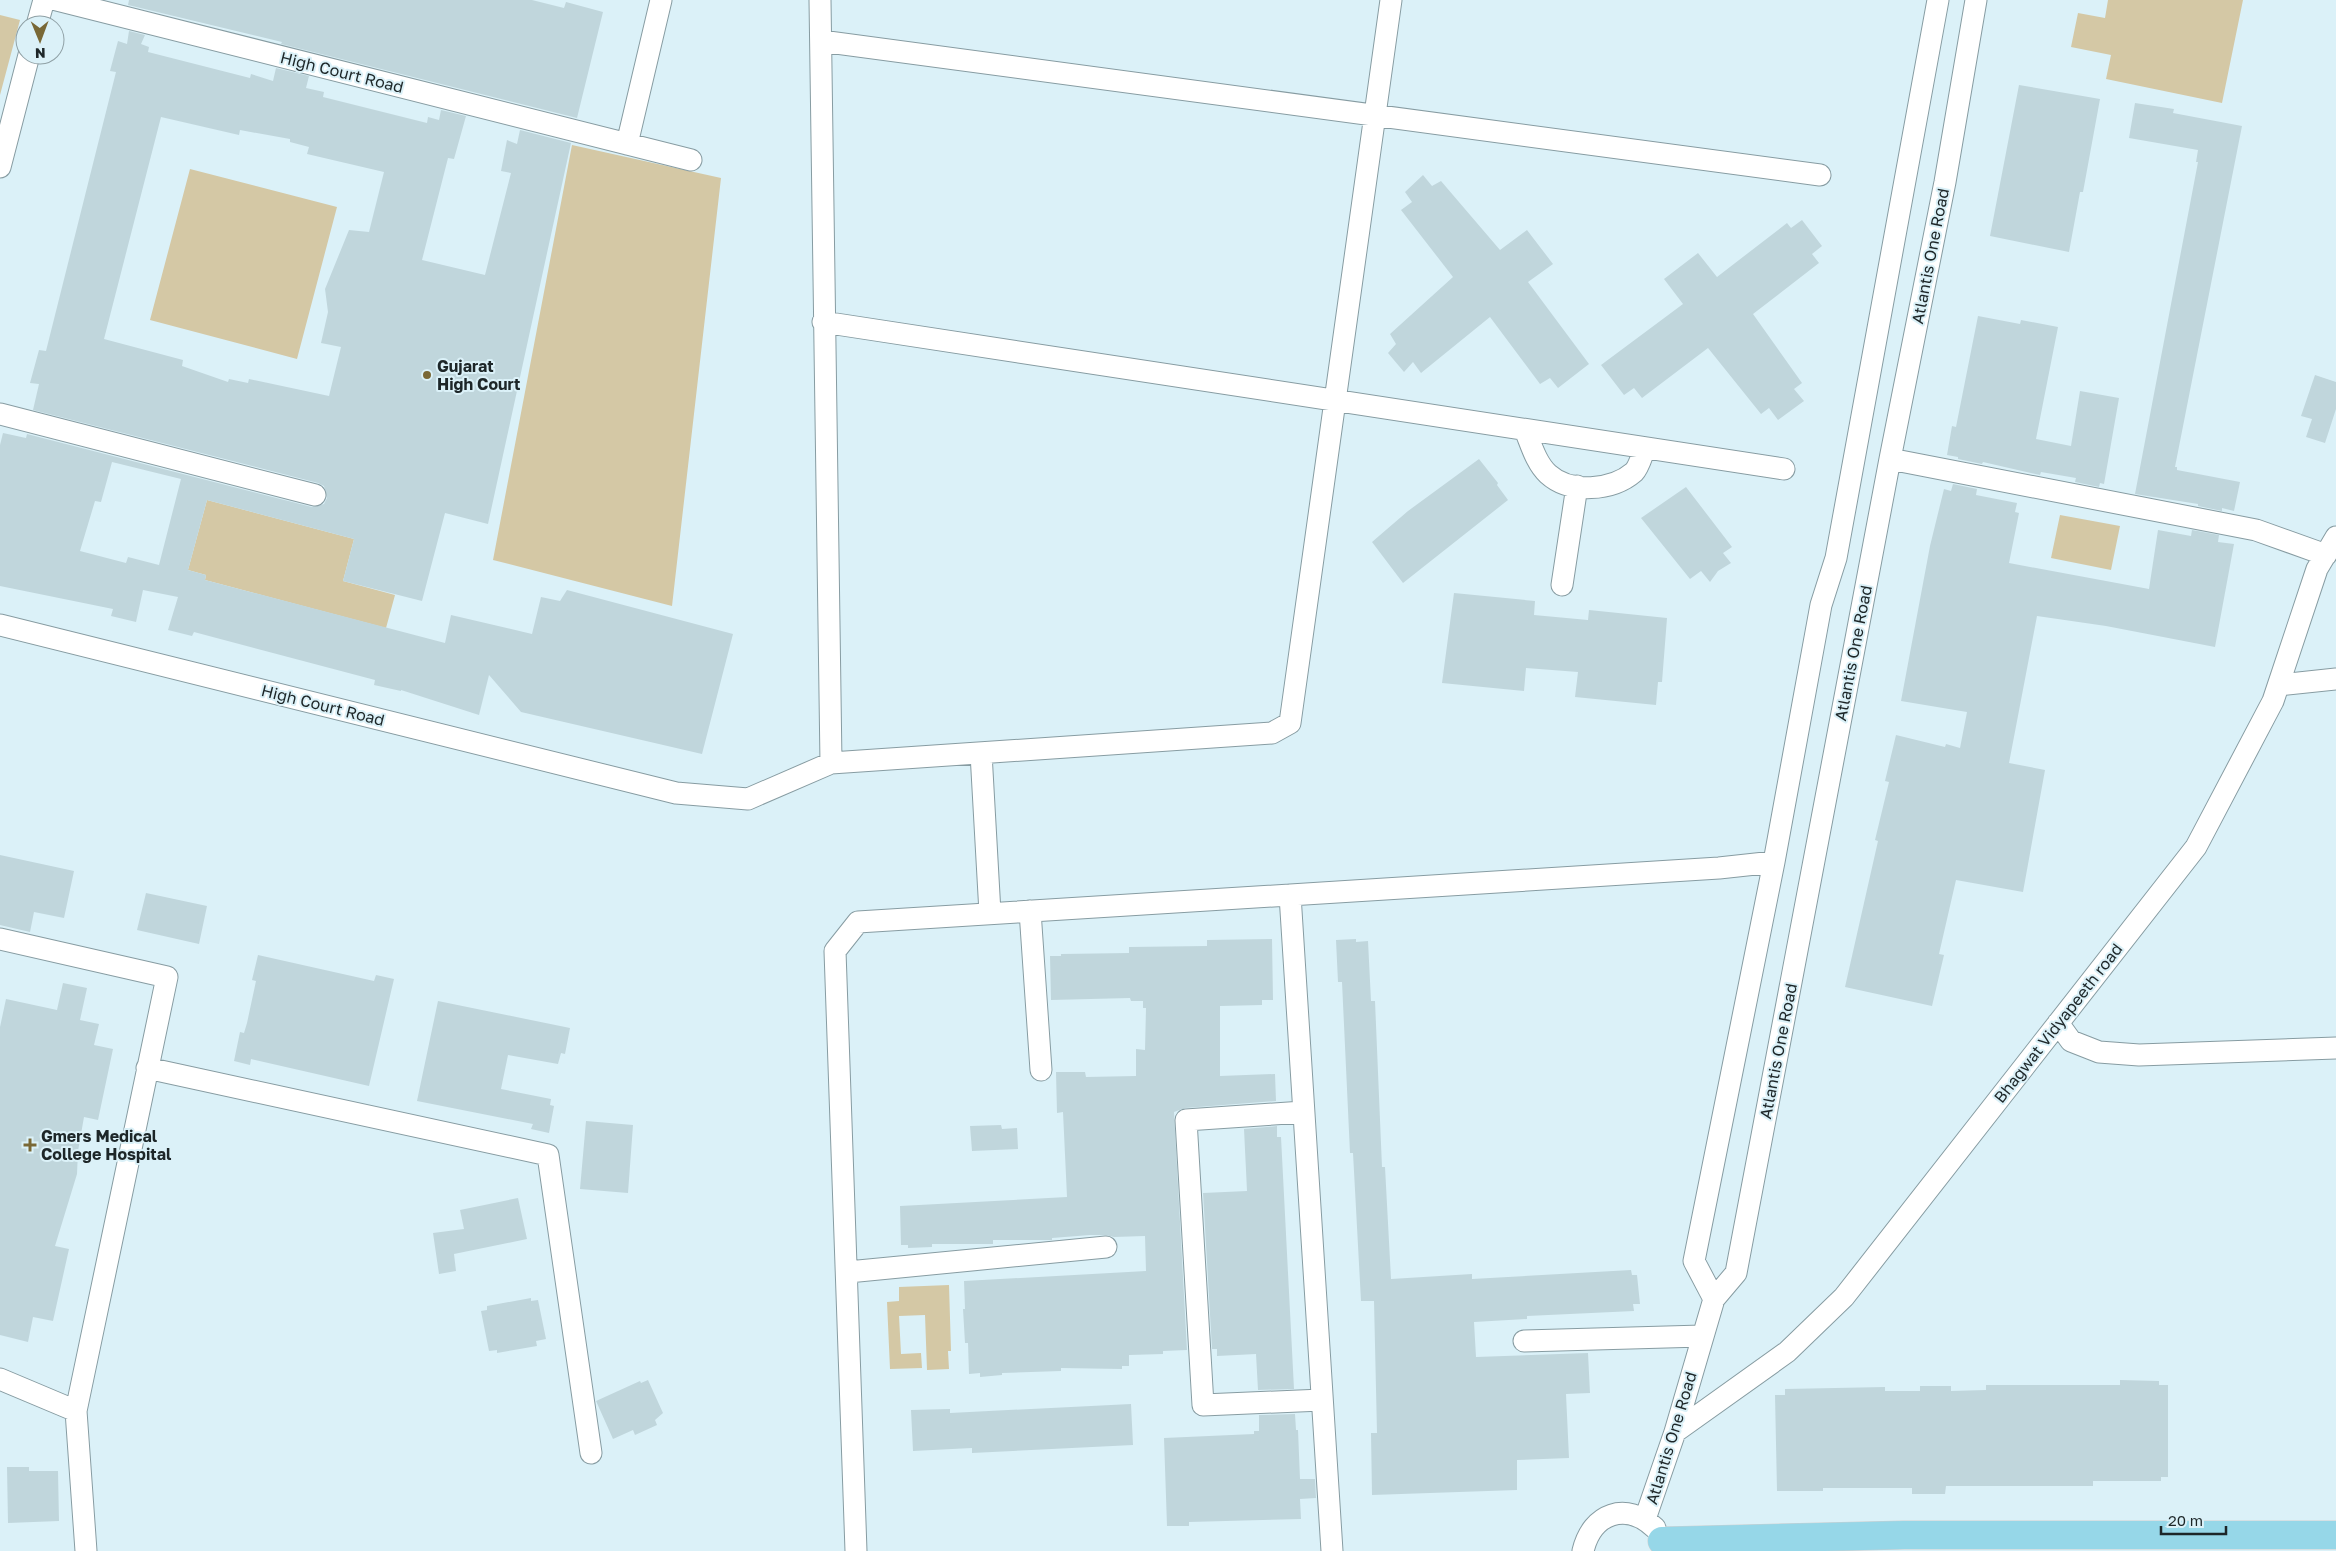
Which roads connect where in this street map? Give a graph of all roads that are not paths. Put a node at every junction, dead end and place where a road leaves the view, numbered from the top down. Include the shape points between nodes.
1 (44, 0) edge
2 (57, 0) edge
3 (661, 0) edge
4 (820, 0) edge
5 (1391, 0) edge
6 (1938, 0) edge
7 (1976, 0) edge
8 (40, 15) edge
9 (821, 41) junction
10 (27, 65) edge
11 (1374, 116) junction
12 (627, 144) junction
13 (691, 160) dead end
14 (0, 167) edge
15 (1820, 175) dead end
16 (824, 322) junction
17 (1335, 401) junction
18 (0, 414) edge
19 (1526, 430) junction
20 (1645, 448) junction
21 (1890, 459) junction
22 (1784, 469) dead end
23 (1577, 486) junction
24 (315, 495) dead end
25 (2331, 546) edge
26 (1562, 585) dead end
27 (0, 625) edge
28 (2336, 678) edge
29 (2279, 685) junction
30 (981, 753) junction
31 (830, 764) junction
32 (1774, 862) junction
33 (1290, 895) junction
34 (1030, 911) junction
35 (990, 913) junction
36 (0, 940) edge
37 (2058, 1023) junction
38 (2336, 1048) edge
39 (147, 1068) junction
40 (1041, 1070) dead end
41 (1304, 1112) junction
42 (1106, 1247) dead end
43 (848, 1272) junction
44 (1714, 1299) junction
45 (1702, 1336) junction
46 (1524, 1341) dead end
47 (0, 1379) edge
48 (1322, 1400) junction
49 (76, 1411) junction
50 (1675, 1432) junction
51 (590, 1453) dead end
52 (1645, 1519) junction
53 (2336, 1535) edge
54 (1663, 1546) edge
55 (86, 1551) edge
56 (856, 1551) edge
57 (1332, 1551) edge
58 (1583, 1551) edge

1 - 8 street
2 - 12 street, High Court Road
3 - 12 street
4 - 9 street
5 - 11 street
6 - 32 street via 1836,558 1821,605
7 - 21 street, Atlantis One Road via 1945,182
9 - 11 street
9 - 16 street
10 - 14 street
11 - 15 street
11 - 17 street
12 - 13 street, High Court Road
16 - 17 street
16 - 31 street
17 - 19 street
17 - 30 street, High Court Road via 1290,723 1272,733
18 - 24 street
19 - 20 street
19 - 23 street via 1535,455 1547,474 1563,484
20 - 22 street
20 - 23 street via 1635,471 1613,484 1588,488
21 - 25 street
21 - 44 street, Atlantis One Road via 1736,1272
23 - 26 street
25 - 29 street, Bhagwat Vidyapeeth road via 2317,569
27 - 31 street, High Court Road via 676,793 748,798
28 - 29 street
29 - 37 street, Bhagwat Vidyapeeth road via 2196,847
30 - 31 street, High Court Road
30 - 35 street
32 - 33 street
32 - 44 street via 1694,1261
33 - 34 street
33 - 41 street
34 - 35 street
34 - 40 street
35 - 43 street via 858,922 835,951
36 - 39 street via 166,976
37 - 38 street via 2071,1041 2099,1052 2140,1055
37 - 50 street, Bhagwat Vidyapeeth road via 1844,1297 1787,1352
39 - 49 street
39 - 51 street via 548,1156
41 - 48 street
41 - 48 street via 1186,1120 1203,1405
42 - 43 street
43 - 56 street
44 - 45 street, Atlantis One Road
45 - 46 street
45 - 50 street, Atlantis One Road
47 - 49 street
48 - 57 street
49 - 55 street
50 - 52 street, Atlantis One Road
52 - 54 street via 1655,1528
52 - 58 street via 1618,1513 1605,1518 1586,1538
53 - 54 main road via 1904,1535

